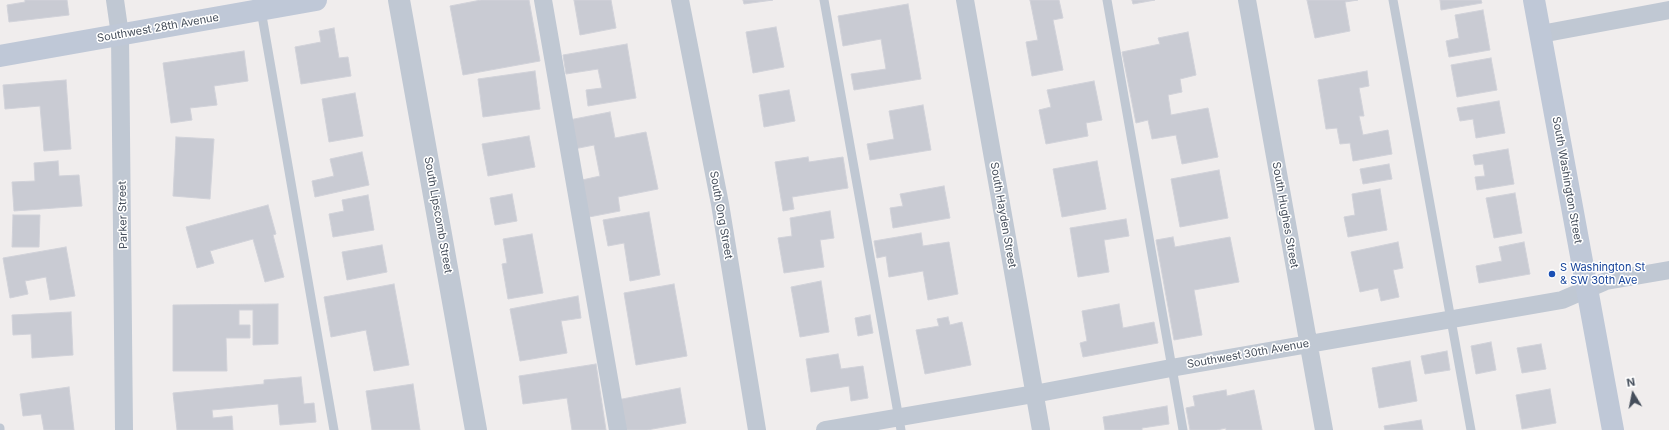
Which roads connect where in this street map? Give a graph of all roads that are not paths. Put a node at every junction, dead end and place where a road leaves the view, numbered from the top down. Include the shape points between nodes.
1 (115, 0) edge
2 (316, 0) edge
3 (399, 0) edge
4 (543, 0) edge
5 (680, 0) edge
6 (824, 0) edge
7 (965, 0) edge
8 (1107, 0) edge
9 (1247, 0) edge
10 (1393, 0) edge
11 (1534, 0) edge
12 (261, 5) edge
13 (1669, 10) edge
14 (1541, 34) junction
15 (120, 35) junction
16 (0, 56) edge
17 (1669, 270) edge
18 (1587, 289) junction
19 (1450, 318) junction
20 (1308, 344) junction
21 (1171, 368) junction
22 (1034, 394) junction
23 (900, 424) edge
24 (124, 430) edge
25 (334, 430) edge
26 (476, 430) edge
27 (618, 430) edge
28 (757, 430) edge
29 (824, 430) edge
30 (1041, 430) edge
31 (1183, 430) edge
32 (1324, 430) edge
33 (1471, 430) edge
34 (1613, 430) edge

1 - 15 street, Parker Street
2 - 12 main road, Southwest 28th Avenue
3 - 26 street, South Lipscomb Street
4 - 27 street
5 - 28 street, South Ong Street via 720,204
6 - 23 lane
7 - 22 street, South Hayden Street
8 - 21 lane
9 - 20 street, South Hughes Street
10 - 19 lane
11 - 14 main road, South Washington Street
12 - 15 main road, Southwest 28th Avenue
12 - 25 lane
13 - 14 street
14 - 18 main road, South Washington Street
15 - 16 main road, Southwest 28th Avenue
15 - 24 street, Parker Street
17 - 18 street, Southwest 30th Avenue via 1606,281
18 - 19 street, Southwest 30th Avenue via 1562,300
18 - 34 main road, South Washington Street
19 - 20 street, Southwest 30th Avenue
19 - 33 lane
20 - 21 street, Southwest 30th Avenue
20 - 32 street, South Hughes Street
21 - 22 street, Southwest 30th Avenue
21 - 31 lane
22 - 23 street, Southwest 30th Avenue
22 - 30 street, South Hayden Street
23 - 29 street, Southwest 30th Avenue

